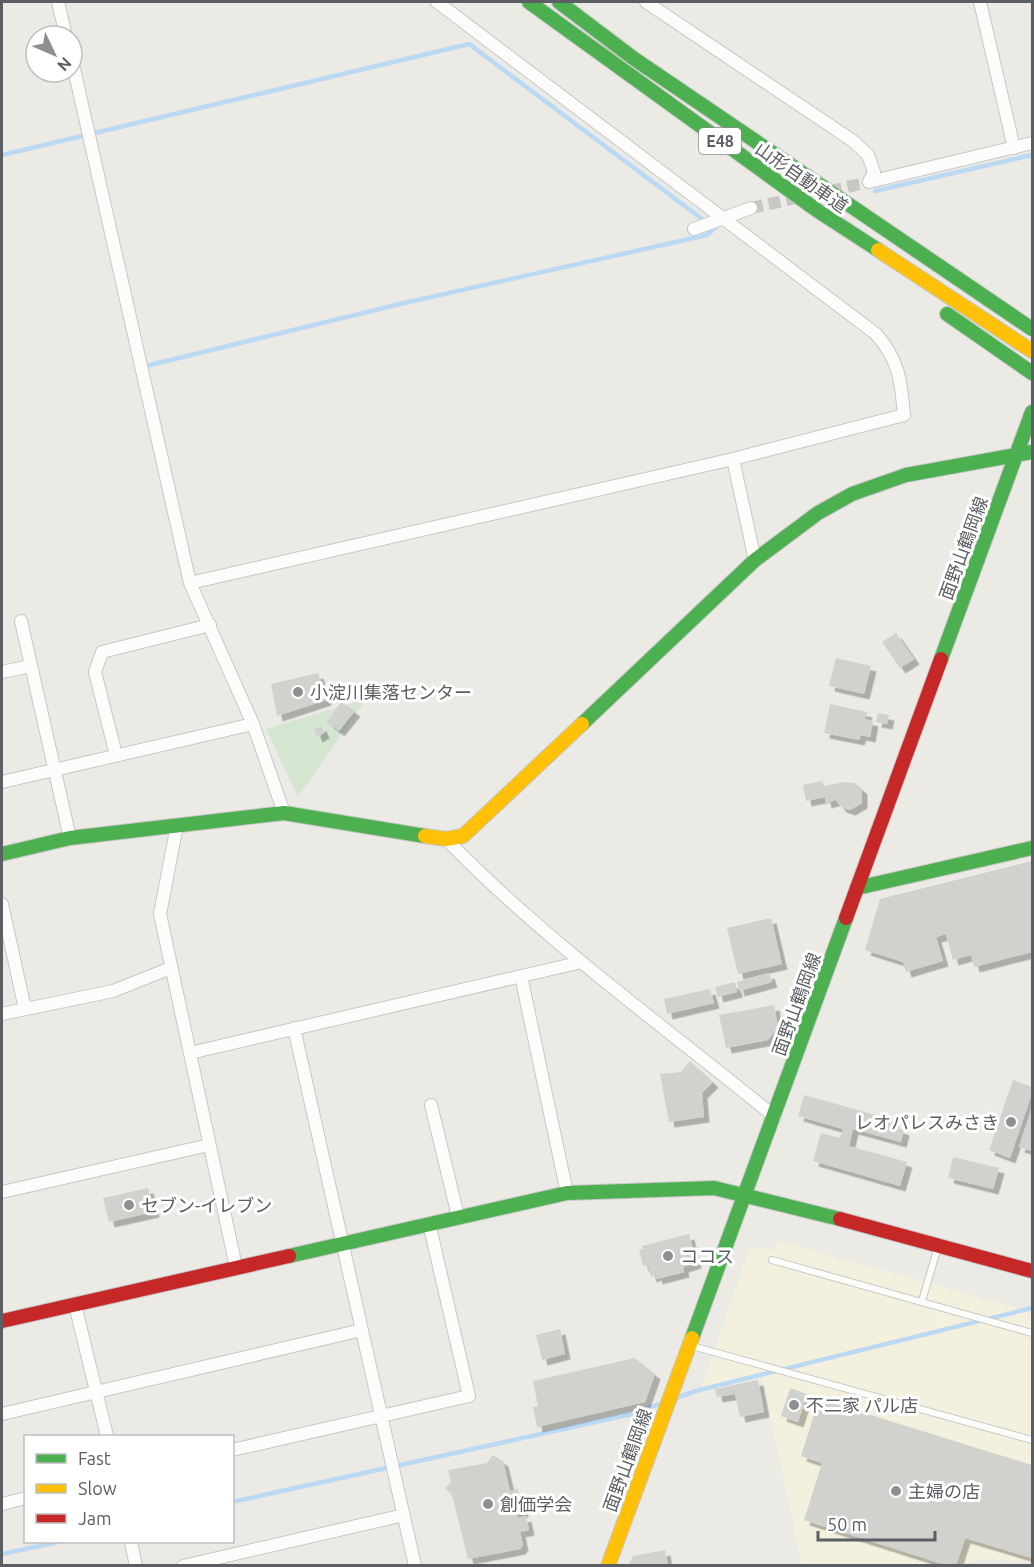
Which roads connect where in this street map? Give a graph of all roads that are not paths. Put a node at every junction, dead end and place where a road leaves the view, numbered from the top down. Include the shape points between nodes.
1 (58, 2) edge
2 (437, 2) edge
3 (529, 2) edge
4 (559, 2) edge
5 (646, 2) edge
6 (980, 2) edge
7 (63, 24) edge
8 (77, 84) edge
9 (1032, 143) edge
10 (1014, 148) junction
11 (751, 208) tunnel mouth
12 (818, 211) junction
13 (724, 219) junction
14 (694, 230) dead end
15 (926, 259) junction
16 (899, 281) dead end
17 (935, 307) dead end
18 (1032, 322) edge
19 (1032, 329) edge
20 (1032, 351) edge
21 (1032, 373) edge
22 (1032, 412) edge
23 (1032, 453) edge
24 (1017, 455) junction
25 (734, 459) junction
26 (755, 560) junction
27 (190, 583) junction
28 (21, 621) dead end
29 (210, 626) junction
30 (31, 666) junction
31 (2, 672) edge
32 (253, 724) junction
33 (116, 756) junction
34 (55, 769) junction
35 (2, 782) edge
36 (284, 813) junction
37 (177, 825) junction
38 (70, 838) junction
39 (446, 839) junction
40 (1032, 848) edge
41 (2, 854) edge
42 (857, 888) junction
43 (2, 904) edge
44 (582, 962) junction
45 (171, 968) junction
46 (521, 976) junction
47 (26, 1009) junction
48 (2, 1014) edge
49 (294, 1028) junction
50 (190, 1053) junction
51 (431, 1105) dead end
52 (775, 1116) junction
53 (209, 1144) junction
54 (2, 1192) edge
55 (567, 1193) junction
56 (745, 1194) junction
57 (458, 1216) junction
58 (429, 1223) junction
59 (342, 1243) junction
60 (939, 1245) junction
61 (772, 1260) dead end
62 (236, 1267) junction
63 (1032, 1272) edge
64 (922, 1300) junction
65 (75, 1305) junction
66 (2, 1321) edge
67 (362, 1330) junction
68 (1032, 1333) edge
69 (689, 1345) junction
70 (97, 1392) junction
71 (2, 1414) edge
72 (381, 1416) junction
73 (107, 1435) edge
74 (1032, 1440) edge
75 (234, 1450) edge
76 (24, 1498) edge
77 (2, 1504) edge
78 (404, 1515) junction
79 (130, 1543) edge
80 (136, 1566) edge
81 (183, 1566) edge
82 (415, 1566) edge
83 (608, 1566) edge

1 - 7 street
2 - 13 street
3 - 12 main road, 山形自動車道 / E48
4 - 15 main road, 山形自動車道 / E48 via 633,58
5 - 10 street via 853,141 868,155 874,172 869,182
6 - 10 street
8 - 27 street
9 - 10 street
11 - 13 street
12 - 16 main road
12 - 20 main road, 山形自動車道 / E48
13 - 14 street
13 - 25 street via 876,334 890,351 898,371 904,415
15 - 18 main road
15 - 19 main road, 山形自動車道 / E48
17 - 21 main road
22 - 24 main road, 面野山鶴岡線
23 - 24 main road
24 - 26 main road via 913,472 867,487 796,528
24 - 42 main road, 面野山鶴岡線
25 - 26 street
25 - 27 street
26 - 39 main road via 469,832
27 - 29 street
28 - 30 street
29 - 32 street
29 - 33 street via 102,652 94,672
30 - 31 street
30 - 34 street
32 - 33 street
32 - 36 street
33 - 34 street
34 - 35 street
34 - 38 street
36 - 37 main road
36 - 39 main road
37 - 38 main road
37 - 45 street via 160,914
38 - 41 main road
39 - 44 street via 487,882
40 - 42 main road
42 - 52 main road, 面野山鶴岡線
43 - 47 street
44 - 46 street
44 - 52 street
45 - 47 street via 112,991
45 - 50 street
46 - 49 street
46 - 55 street
47 - 48 street
49 - 50 street
49 - 59 street
50 - 53 street
51 - 57 street
52 - 56 main road, 面野山鶴岡線
53 - 54 street
53 - 62 street
55 - 56 main road via 714,1188
55 - 57 main road
56 - 60 main road
56 - 69 main road, 面野山鶴岡線
57 - 58 main road
58 - 59 main road
58 - 72 street via 469,1396
59 - 62 main road
59 - 67 street
60 - 63 main road
60 - 64 lane
61 - 64 lane
62 - 65 main road
64 - 68 lane
65 - 66 main road
65 - 70 street
67 - 70 street
67 - 72 street
69 - 74 lane
69 - 83 main road, 面野山鶴岡線
70 - 71 street
70 - 73 street
72 - 75 street
72 - 78 street
76 - 77 street
78 - 81 street
78 - 82 street
79 - 80 street

